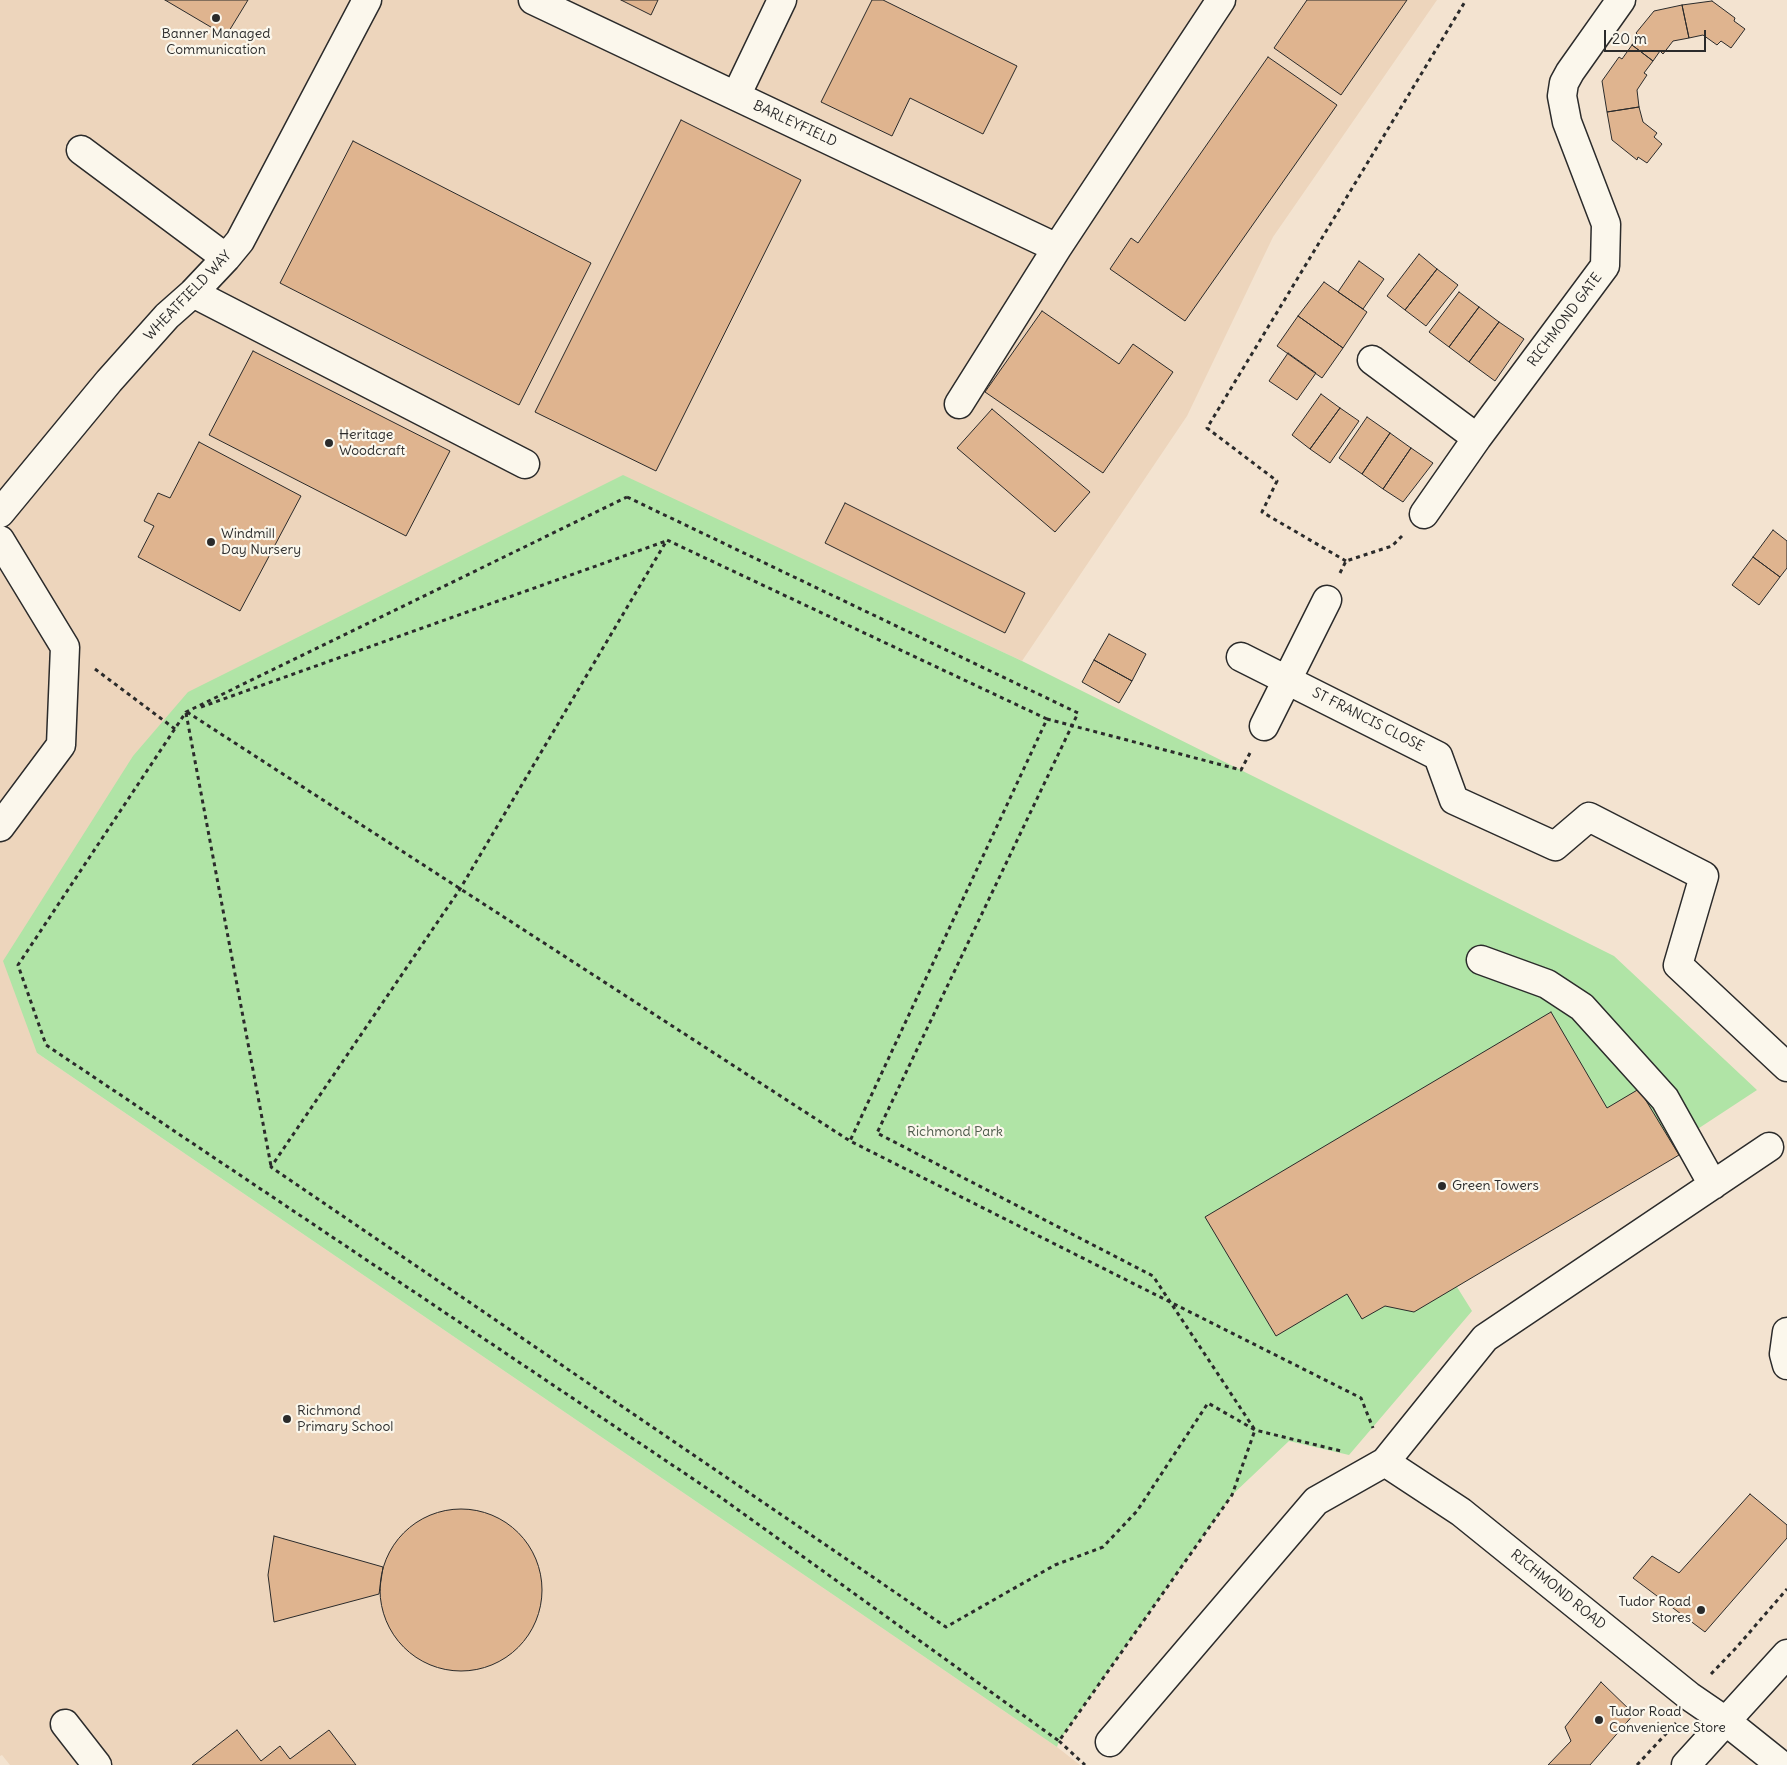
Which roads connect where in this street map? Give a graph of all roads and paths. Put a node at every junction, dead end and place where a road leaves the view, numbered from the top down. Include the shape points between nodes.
1 (367, 0) edge
2 (533, 0) edge
3 (782, 0) edge
4 (1221, 0) edge
5 (1466, 0) edge
6 (1621, 0) edge
7 (736, 96) junction
8 (81, 150) dead end
9 (1057, 248) junction
10 (226, 258) junction
11 (193, 293) junction
12 (1372, 360) dead end
13 (959, 404) dead end
14 (1477, 438) junction
15 (526, 464) dead end
16 (0, 513) edge
17 (1424, 514) joint
18 (0, 540) edge
19 (666, 540) junction
20 (1346, 561) junction
21 (1327, 600) joint
22 (65, 647) junction
23 (1241, 657) dead end
24 (1287, 680) junction
25 (186, 712) junction
26 (1046, 719) junction
27 (1072, 726) junction
28 (1264, 726) joint
29 (176, 729) junction
30 (0, 827) edge
31 (460, 889) junction
32 (1481, 960) dead end
33 (1787, 1067) edge
34 (850, 1141) junction
35 (1769, 1147) dead end
36 (271, 1167) junction
37 (1713, 1185) junction
38 (1170, 1302) junction
39 (1787, 1332) edge
40 (1787, 1365) edge
41 (1255, 1430) junction
42 (1386, 1462) junction
43 (1787, 1654) edge
44 (1727, 1722) junction
45 (65, 1724) dead end
46 (1059, 1741) junction
47 (1110, 1742) dead end
48 (97, 1765) edge
49 (1086, 1765) edge
50 (1686, 1765) edge
51 (1781, 1765) edge

1 - 10 street, WHEATFIELD WAY via 240,241
2 - 7 street, BARLEYFIELD
3 - 7 street
4 - 9 street
5 - 20 path via 1207,428 1277,481 1262,512
6 - 14 street, RICHMOND GATE via 1570,72 1562,96 1567,122 1606,224 1605,266
7 - 9 street, BARLEYFIELD
8 - 10 street
9 - 13 street
10 - 11 street, WHEATFIELD WAY
11 - 15 street
11 - 16 street, WHEATFIELD WAY via 167,316 109,382
12 - 14 street
14 - 17 street, RICHMOND GATE
17 - 20 path via 1392,546
18 - 22 street
19 - 25 path
19 - 26 path
19 - 31 path
20 - 21 path
21 - 24 street
22 - 29 path
22 - 30 street via 61,745
23 - 24 street, ST FRANCIS CLOSE
24 - 28 street
24 - 33 street, ST FRANCIS CLOSE via 1438,756 1454,800 1555,846 1589,818 1704,876 1678,965
25 - 27 path via 627,497 1078,713
25 - 29 path
25 - 31 path
25 - 36 path
26 - 27 path
26 - 34 path
27 - 28 path via 1241,770
27 - 38 path via 877,1132 1153,1276
29 - 46 path via 18,965 46,1045 723,1499
31 - 34 path
31 - 36 path
32 - 37 street via 1547,984 1582,1007 1665,1099
34 - 38 path
35 - 37 street
36 - 41 path via 946,1627 1055,1565 1103,1547 1138,1511 1208,1403
37 - 42 street via 1485,1338
38 - 41 path
38 - 42 path via 1361,1398
39 - 40 street via 1784,1354
41 - 42 path
41 - 46 path via 1232,1495
42 - 44 street, RICHMOND ROAD via 1461,1512 1689,1696
42 - 47 street via 1316,1501
43 - 44 street
44 - 50 street
44 - 51 street, RICHMOND ROAD
45 - 48 street
46 - 49 path

